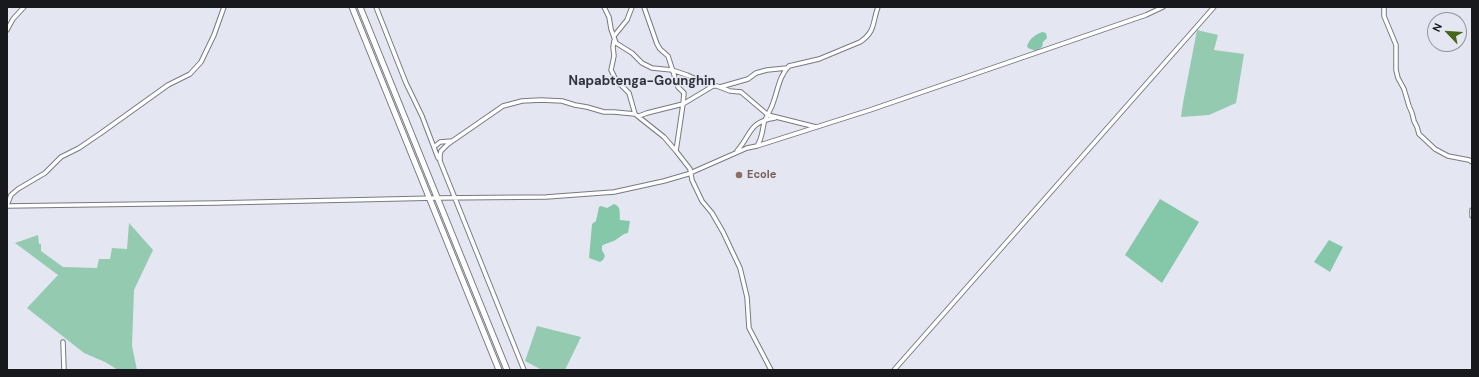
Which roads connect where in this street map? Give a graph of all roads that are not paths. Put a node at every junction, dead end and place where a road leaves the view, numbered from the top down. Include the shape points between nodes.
1 (24, 7) edge
2 (224, 7) edge
3 (352, 7) edge
4 (360, 7) edge
5 (376, 7) edge
6 (604, 7) edge
7 (632, 7) edge
8 (644, 7) edge
9 (878, 7) edge
10 (1163, 7) edge
11 (1214, 7) edge
12 (1384, 7) edge
13 (7, 30) edge
14 (614, 39) junction
15 (625, 49) junction
16 (614, 56) junction
17 (787, 68) junction
18 (672, 70) junction
19 (712, 86) junction
20 (720, 87) junction
21 (683, 104) junction
22 (637, 115) junction
23 (767, 115) junction
24 (777, 118) junction
25 (765, 119) junction
26 (817, 127) junction
27 (453, 141) junction
28 (757, 146) junction
29 (434, 147) junction
30 (676, 151) junction
31 (735, 152) junction
32 (440, 161) junction
33 (1472, 162) edge
34 (691, 173) junction
35 (429, 198) junction
36 (437, 198) junction
37 (454, 198) junction
38 (7, 205) edge
39 (1472, 210) edge
40 (1472, 216) edge
41 (63, 342) dead end
42 (64, 370) edge
43 (499, 370) edge
44 (507, 370) edge
45 (524, 370) edge
46 (772, 370) edge
47 (894, 370) edge

1 - 13 street
2 - 38 street via 201,62 190,74 168,85 79,148 61,157 45,174 11,195
3 - 35 highway
4 - 36 highway
5 - 29 street
6 - 14 street
7 - 14 street via 627,20
8 - 18 street via 657,44 668,56
9 - 17 street via 873,28 864,40 826,56
10 - 26 street
11 - 47 street
12 - 33 street via 1384,16 1396,45 1398,78 1419,134 1435,149 1448,156
14 - 15 street
14 - 16 street
15 - 16 street via 618,51
15 - 18 street via 649,67
16 - 22 street via 612,73 629,93 633,111
17 - 20 street via 756,73 748,79
17 - 23 street
18 - 19 street
18 - 21 street via 678,87 684,93
19 - 20 street
19 - 21 street
20 - 23 street via 745,94
21 - 22 street
21 - 30 street
22 - 27 street via 604,112 562,101 525,100 503,106
22 - 30 street via 664,137
23 - 24 street
23 - 25 street
24 - 25 street
24 - 26 street
25 - 28 street
25 - 31 street via 750,130
26 - 28 street
27 - 29 street via 440,142
27 - 32 street via 441,151
28 - 31 street
29 - 32 street
30 - 34 street
31 - 34 street
32 - 37 street
34 - 37 street via 614,192 546,197
34 - 46 street via 702,200 723,232 740,268 747,298 749,328
35 - 36 street
35 - 38 street
35 - 43 highway
36 - 37 street
36 - 44 highway
37 - 45 street
39 - 40 street
41 - 42 street

